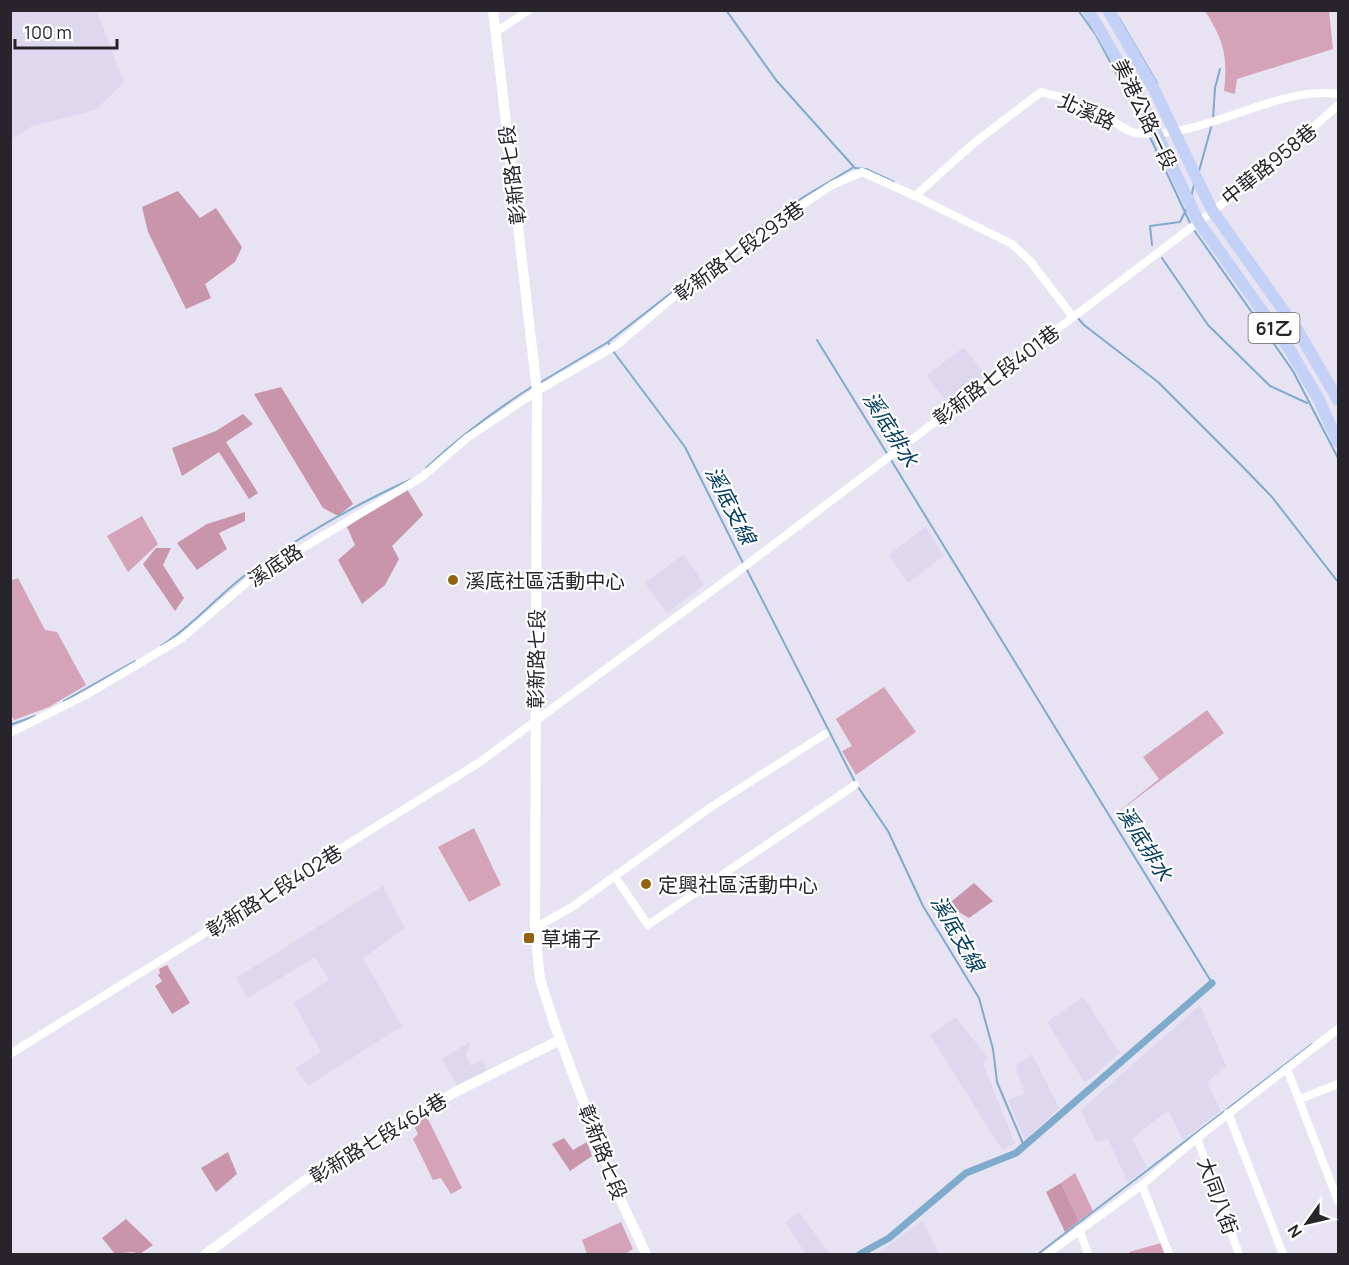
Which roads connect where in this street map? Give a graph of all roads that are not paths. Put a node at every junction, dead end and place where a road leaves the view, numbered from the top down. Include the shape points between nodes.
1 (493, 10) edge
2 (530, 10) edge
3 (1088, 10) edge
4 (1108, 10) edge
5 (496, 32) junction
6 (1338, 94) edge
7 (1338, 105) edge
8 (1173, 130) junction
9 (1156, 133) junction
10 (916, 194) junction
11 (1212, 210) junction
12 (1197, 221) junction
13 (1073, 317) junction
14 (537, 391) junction
15 (1338, 400) edge
16 (1338, 442) edge
17 (535, 723) junction
18 (10, 733) edge
19 (825, 734) dead end
20 (855, 784) dead end
21 (616, 878) junction
22 (534, 928) junction
23 (1338, 1029) edge
24 (560, 1040) junction
25 (10, 1054) edge
26 (1287, 1069) junction
27 (1338, 1084) edge
28 (1300, 1099) junction
29 (1228, 1113) junction
30 (1197, 1138) junction
31 (1142, 1185) junction
32 (1338, 1201) edge
33 (1079, 1228) junction
34 (206, 1254) edge
35 (645, 1254) edge
36 (1047, 1254) edge
37 (1088, 1254) edge
38 (1169, 1254) edge
39 (1239, 1254) edge
40 (1283, 1254) edge

1 - 5 street, 彰新路七段
2 - 5 street
3 - 9 main road, 美港公路一段 / 61乙 via 1123,67
4 - 8 main road, 美港公路一段 / 61乙 via 1154,88
5 - 14 street, 彰新路七段
6 - 8 street, 北溪路 via 1324,92 1289,98 1217,122
7 - 11 street, 中華路958巷 via 1289,151
8 - 9 street, 北溪路
8 - 11 main road, 美港公路一段 / 61乙
9 - 10 street, 北溪路 via 1134,133 1098,111 1041,92
9 - 12 main road, 美港公路一段 / 61乙
10 - 13 street via 1012,244
10 - 14 street, 彰新路七段293巷 via 862,171 832,185 709,267 617,345
11 - 12 street, 中華路958巷
11 - 15 main road, 61乙 via 1298,331
12 - 13 street, 彰新路七段401巷
12 - 16 main road, 61乙 via 1290,350
13 - 17 street, 彰新路七段401巷
14 - 17 street, 彰新路七段
14 - 18 street, 溪底路 via 467,438 422,477 252,578 182,638 88,694
17 - 22 street, 彰新路七段
17 - 25 street, 彰新路七段402巷 via 446,785
19 - 21 street via 711,807
20 - 21 street via 648,925
21 - 22 street
22 - 24 street, 彰新路七段 via 540,979
23 - 26 street
24 - 34 street, 彰新路七段464巷 via 467,1085 319,1170
24 - 35 street, 彰新路七段
26 - 28 street
26 - 29 street
27 - 28 street
28 - 32 street
29 - 30 street
29 - 40 street
30 - 31 street
30 - 39 street, 大同八街
31 - 33 street
31 - 38 street
33 - 36 street
33 - 37 street

